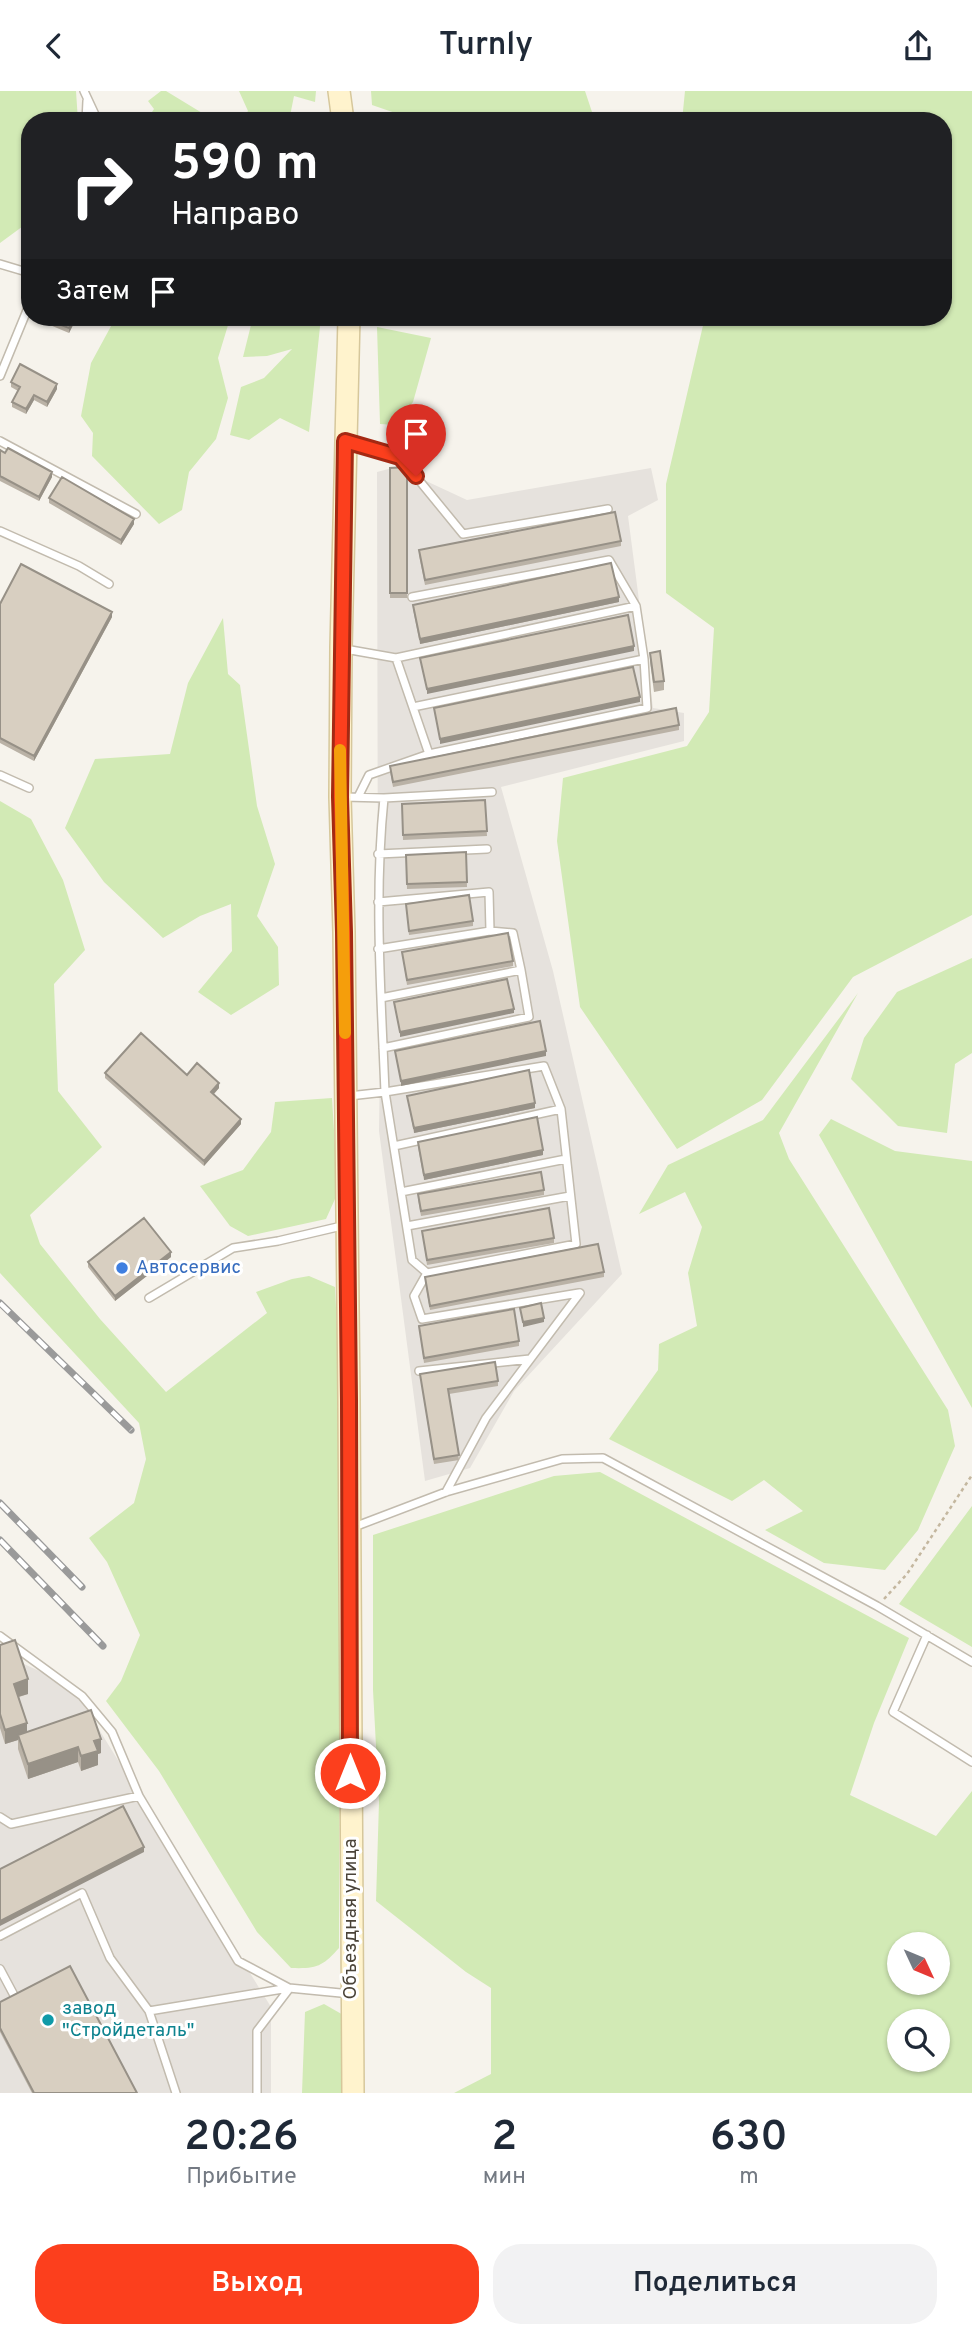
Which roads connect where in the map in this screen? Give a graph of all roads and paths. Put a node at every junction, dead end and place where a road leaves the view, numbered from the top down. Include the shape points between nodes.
1 (84, 91) edge
2 (339, 91) edge
3 (87, 100) junction
4 (86, 112) edge
5 (93, 112) edge
6 (342, 112) edge
7 (0, 264) edge
8 (21, 270) edge
9 (21, 325) edge
10 (349, 326) edge
11 (0, 376) edge
12 (0, 441) edge
13 (345, 441) junction
14 (608, 509) dead end
15 (136, 514) dead end
16 (0, 531) edge
17 (109, 584) dead end
18 (412, 597) dead end
19 (636, 606) junction
20 (341, 648) junction
21 (396, 658) junction
22 (644, 659) junction
23 (413, 707) junction
24 (429, 754) junction
25 (0, 775) edge
26 (29, 788) dead end
27 (492, 792) dead end
28 (349, 797) junction
29 (384, 798) junction
30 (487, 849) dead end
31 (378, 854) junction
32 (378, 902) junction
33 (490, 931) junction
34 (378, 949) junction
35 (521, 970) junction
36 (381, 998) junction
37 (383, 1048) junction
38 (385, 1091) junction
39 (345, 1096) junction
40 (561, 1109) junction
41 (394, 1146) junction
42 (566, 1159) junction
43 (401, 1192) junction
44 (570, 1196) junction
45 (346, 1225) junction
46 (407, 1226) junction
47 (427, 1273) junction
48 (149, 1298) dead end
49 (530, 1359) junction
50 (419, 1371) edge
51 (972, 1475) edge
52 (446, 1493) junction
53 (349, 1528) junction
54 (877, 1606) junction
55 (927, 1635) junction
56 (0, 1636) edge
57 (972, 1662) edge
58 (972, 1762) edge
59 (139, 1796) junction
60 (0, 1817) edge
61 (0, 1936) edge
62 (0, 1969) edge
63 (289, 1988) junction
64 (352, 1994) junction
65 (16, 1999) edge
66 (149, 2011) junction
67 (176, 2093) edge
68 (257, 2093) edge
69 (353, 2093) edge

1 - 3 lane
2 - 6 main road
3 - 4 lane
3 - 5 lane
7 - 8 lane
9 - 11 lane
10 - 13 main road, Объездная улица
12 - 15 lane
13 - 14 lane via 400,457 463,534
13 - 20 main road, Объездная улица
16 - 17 lane
18 - 19 lane via 609,560
19 - 21 lane
19 - 22 lane
20 - 21 lane
20 - 28 main road, Объездная улица
21 - 23 lane
22 - 23 lane
22 - 24 lane via 647,708
23 - 24 lane
24 - 28 lane via 369,775
25 - 26 lane
27 - 29 lane
28 - 29 lane
28 - 39 main road, Объездная улица
29 - 31 lane
30 - 31 lane
31 - 32 lane
32 - 33 lane via 489,892
32 - 34 lane
33 - 34 lane
33 - 35 lane via 513,933
34 - 36 lane
35 - 36 lane
35 - 37 lane via 529,1017
36 - 37 lane
37 - 38 lane
38 - 39 lane
38 - 40 lane via 544,1066
38 - 41 lane
39 - 45 main road, Объездная улица
40 - 41 lane
40 - 42 lane
41 - 43 lane
42 - 43 lane
42 - 44 lane
43 - 46 lane
44 - 46 lane
44 - 47 lane via 576,1244
45 - 48 lane via 233,1248
45 - 53 main road, Объездная улица
46 - 47 lane via 412,1260
47 - 49 lane via 414,1296 422,1319 580,1293
49 - 50 lane
49 - 52 lane via 486,1418
51 - 54 path via 907,1574
52 - 53 lane
52 - 54 lane via 562,1459 603,1458
53 - 64 main road, Объездная улица
54 - 55 lane
55 - 57 lane
55 - 58 lane via 894,1712
56 - 59 lane via 82,1696 112,1732
59 - 60 lane via 11,1824
59 - 63 lane via 238,1961
61 - 66 lane via 82,1893 110,1958
62 - 65 lane
63 - 64 lane
63 - 66 lane
63 - 68 lane via 257,2031
64 - 69 main road, Объездная улица
66 - 67 lane

